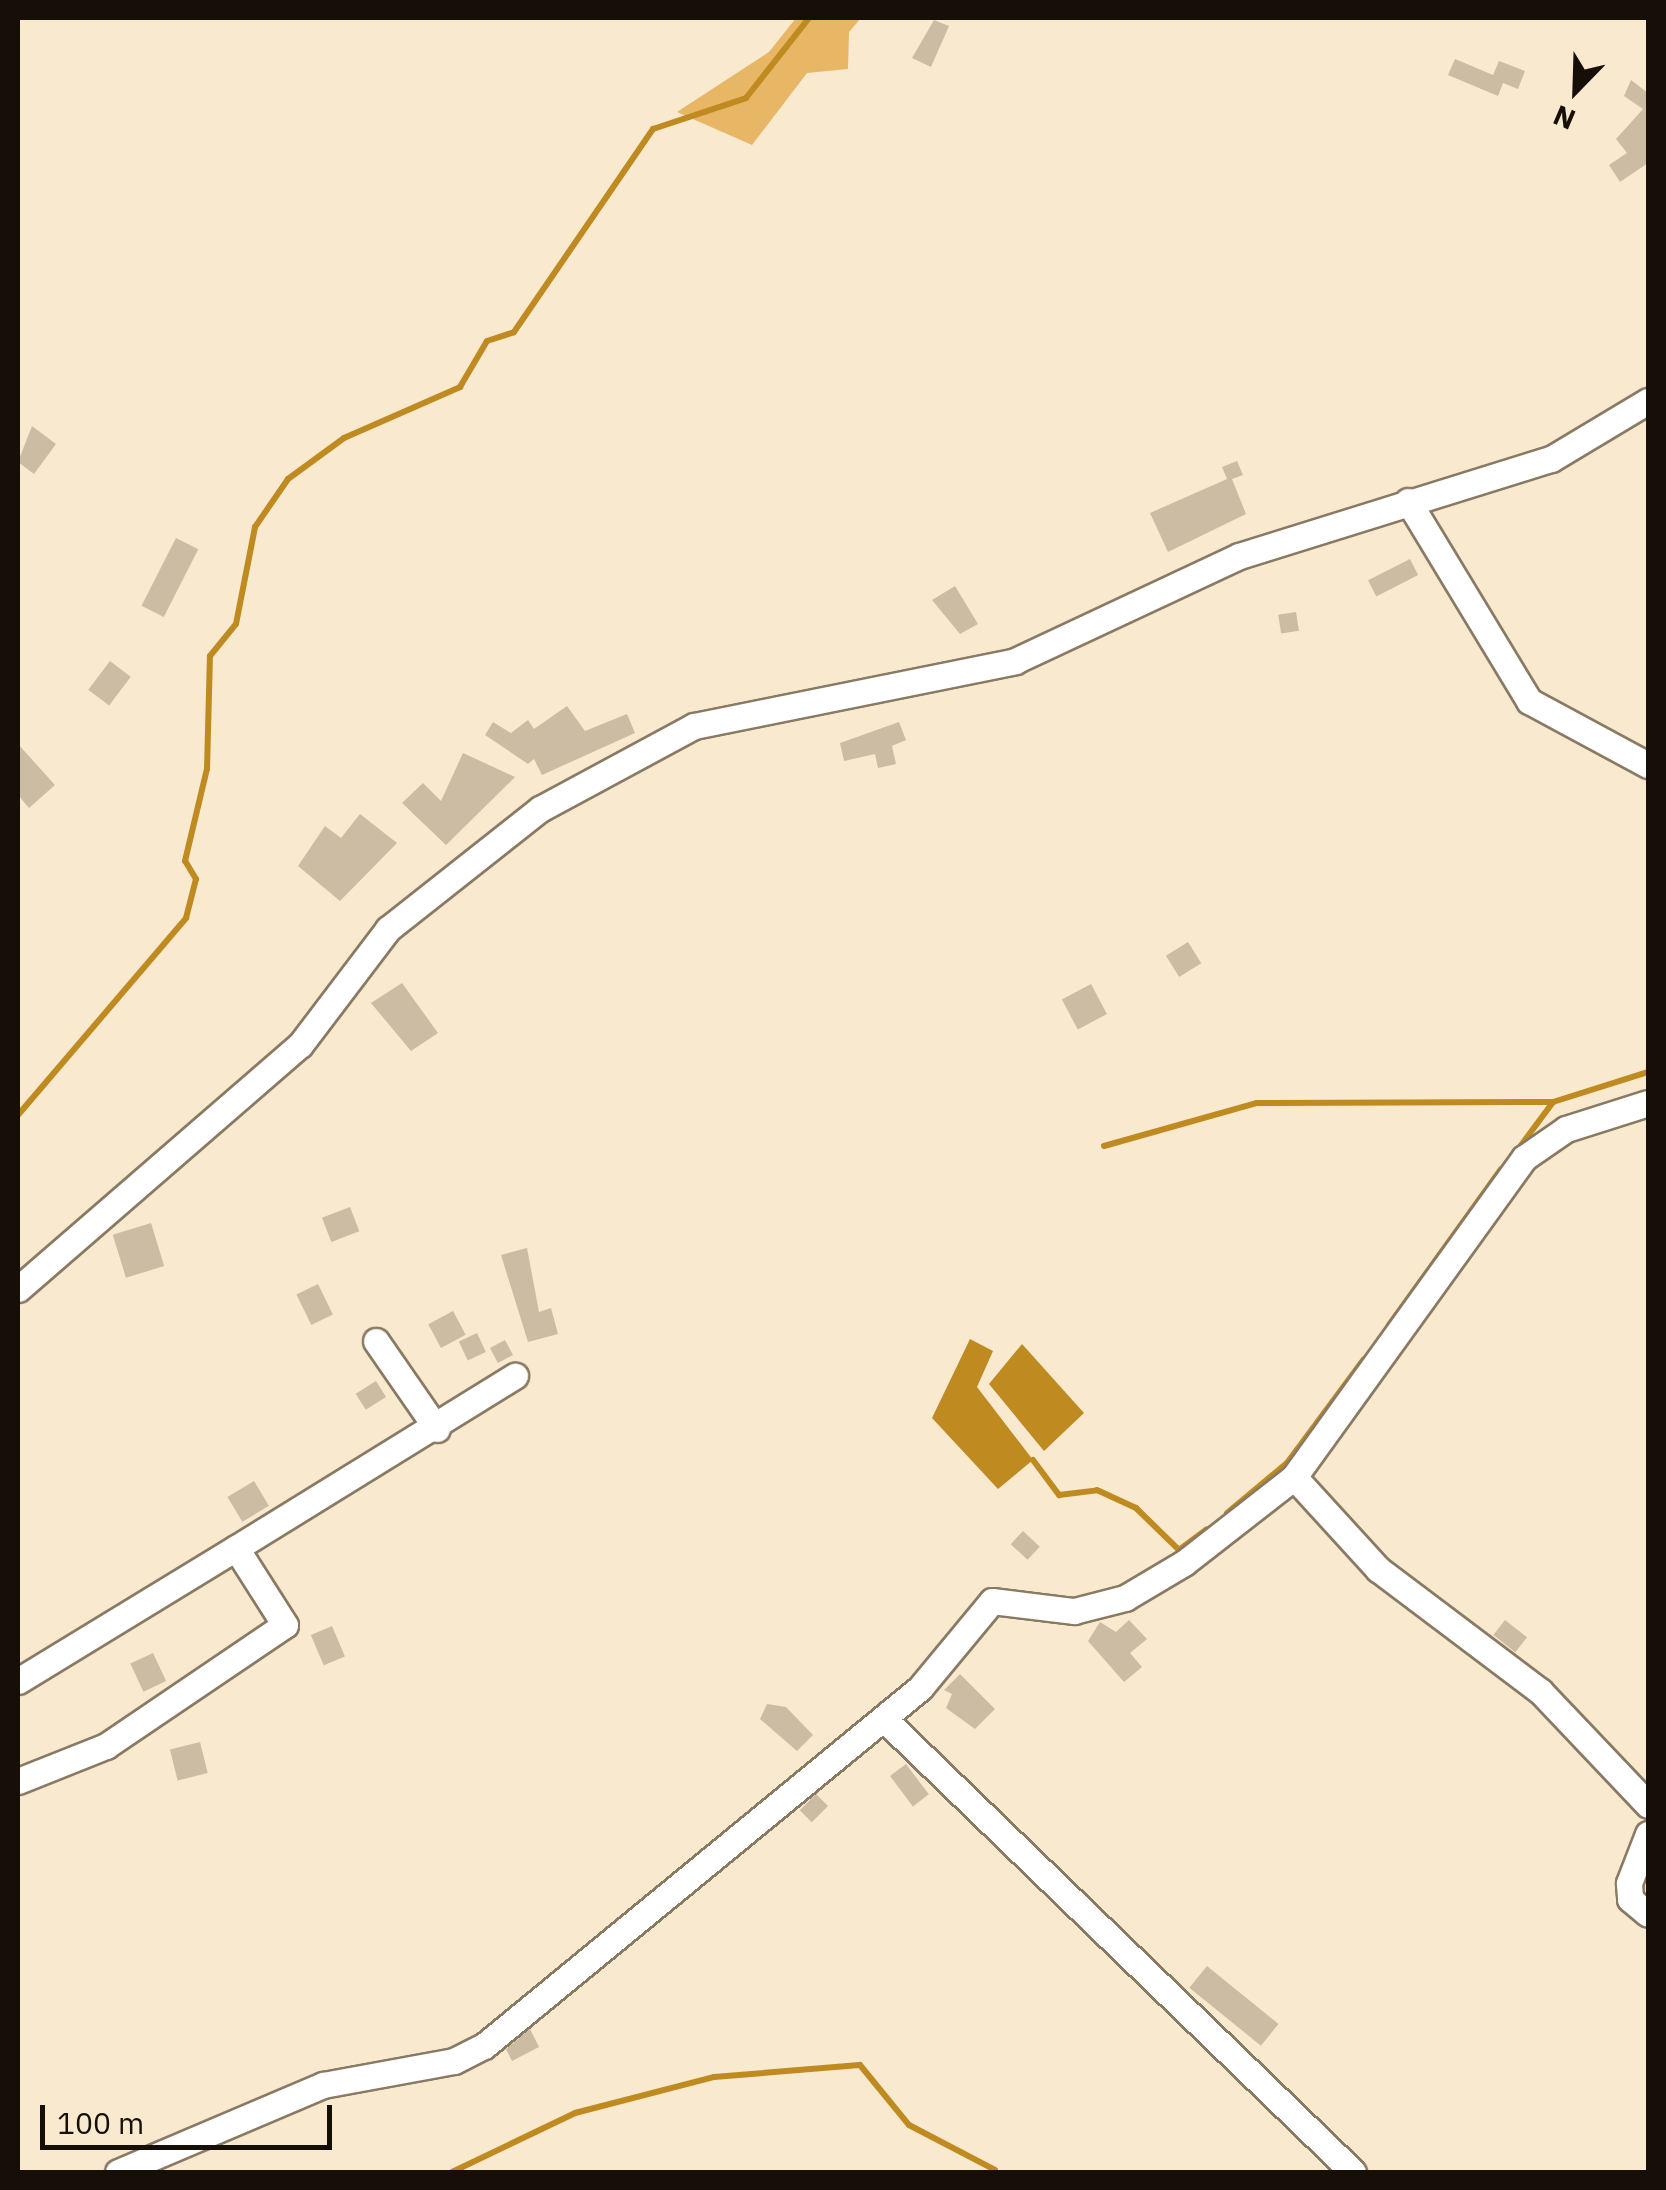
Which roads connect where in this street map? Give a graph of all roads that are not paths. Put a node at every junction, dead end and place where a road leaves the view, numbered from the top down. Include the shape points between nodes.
1 (1648, 401) edge
2 (1408, 501) junction
3 (1648, 765) edge
4 (1648, 1102) edge
5 (18, 1289) edge
6 (376, 1341) dead end
7 (515, 1376) dead end
8 (436, 1429) junction
9 (1294, 1476) junction
10 (236, 1548) junction
11 (18, 1681) edge
12 (884, 1719) junction
13 (18, 1781) edge
14 (1648, 1805) edge
15 (1648, 1834) edge
16 (1648, 1914) edge
17 (118, 2172) edge
18 (1353, 2172) edge

1 - 2 street via 1551,459
2 - 3 street via 1529,701
2 - 5 street via 1239,556 1015,661 694,726 540,809 388,929 300,1045
4 - 9 street via 1566,1130 1524,1158
6 - 8 street
7 - 8 street
8 - 10 street
9 - 12 street via 1124,1598 1074,1611 992,1601
9 - 14 street via 1378,1569 1540,1690
10 - 11 street
10 - 13 street via 285,1625 106,1746
12 - 17 street via 484,2046 454,2061 323,2084
12 - 18 street
15 - 16 street via 1629,1882 1630,1899

